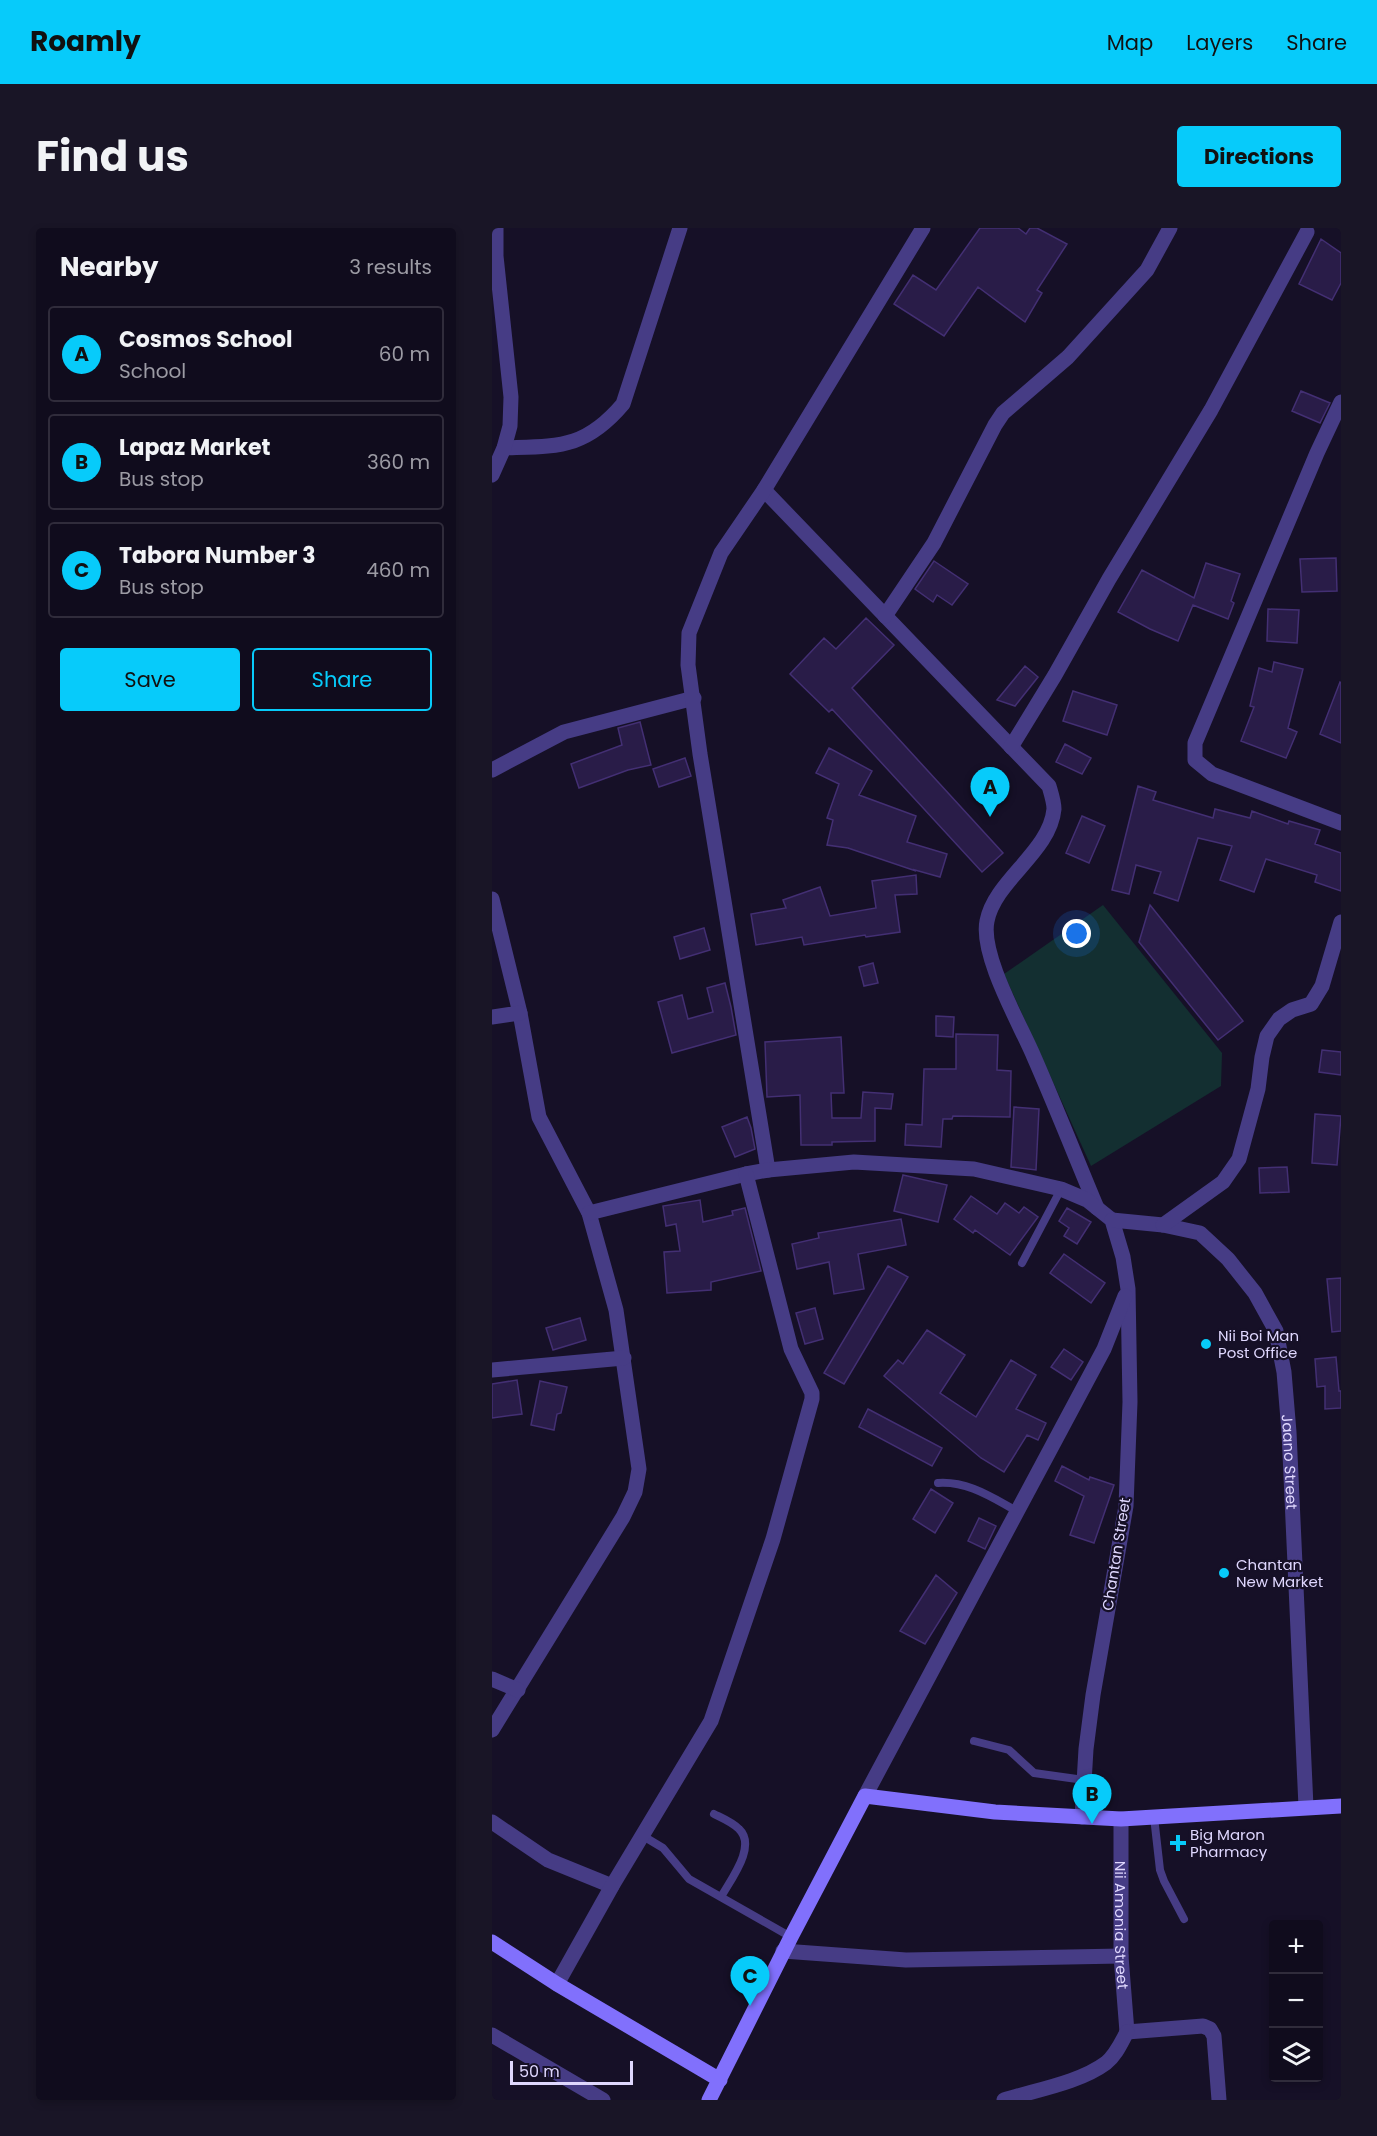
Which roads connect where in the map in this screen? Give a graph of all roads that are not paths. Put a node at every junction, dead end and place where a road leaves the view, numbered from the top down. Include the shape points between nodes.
1 (496, 228) edge
2 (680, 228) edge
3 (923, 228) edge
4 (1170, 228) edge
5 (1307, 232) dead end
6 (1341, 402) edge
7 (504, 448) junction
8 (492, 475) edge
9 (764, 490) junction
10 (885, 616) junction
11 (694, 698) junction
12 (1011, 747) junction
13 (492, 770) edge
14 (1341, 823) edge
15 (492, 899) edge
16 (1341, 922) edge
17 (520, 1013) junction
18 (492, 1017) edge
19 (768, 1170) junction
20 (746, 1174) junction
21 (1061, 1189) junction
22 (1097, 1208) junction
23 (588, 1214) junction
24 (1112, 1220) junction
25 (1163, 1225) junction
26 (1022, 1263) dead end
27 (1128, 1289) junction
28 (624, 1358) junction
29 (492, 1370) edge
30 (938, 1483) dead end
31 (1017, 1511) junction
32 (492, 1679) edge
33 (518, 1690) junction
34 (492, 1730) edge
35 (974, 1741) dead end
36 (1084, 1780) junction
37 (865, 1796) junction
38 (1341, 1806) edge
39 (1306, 1808) junction
40 (714, 1814) dead end
41 (1082, 1817) junction
42 (1154, 1817) junction
43 (1121, 1819) junction
44 (492, 1822) edge
45 (643, 1836) junction
46 (612, 1886) junction
47 (722, 1897) junction
48 (1184, 1919) dead end
49 (791, 1937) junction
50 (492, 1942) edge
51 (783, 1951) junction
52 (1121, 1956) junction
53 (557, 1984) junction
54 (1127, 2032) junction
55 (492, 2035) edge
56 (720, 2080) junction
57 (603, 2100) edge
58 (709, 2100) edge
59 (1004, 2100) edge
60 (1219, 2100) edge

1 - 7 street via 511,397
2 - 7 street via 623,404 590,435 556,446
3 - 9 street
4 - 10 street via 1147,270 1068,357 1003,413 934,543
5 - 12 street via 1211,410
6 - 14 street via 1195,743 1196,760 1212,774
7 - 8 street
9 - 10 street
9 - 11 street via 722,553 689,633 688,665
10 - 12 street
11 - 13 street via 564,732
11 - 19 street
12 - 22 street via 1049,786 1054,808 1046,833 991,906 986,941
15 - 17 street
16 - 25 street via 1322,986 1311,1004 1279,1019 1267,1036 1239,1159 1223,1182
17 - 18 street
17 - 23 street via 539,1117
19 - 20 street
19 - 21 street via 854,1162 974,1169
20 - 23 street
20 - 45 street via 791,1349 812,1399 773,1539 711,1721
21 - 22 street
21 - 26 lane
22 - 24 street
23 - 28 street via 616,1310
24 - 25 street, Jaano Street
24 - 27 street, Chantan Street
25 - 39 street, Jaano Street via 1200,1233 1228,1259 1255,1293 1276,1331 1289,1432
27 - 31 street via 1104,1349
27 - 36 street, Chantan Street via 1130,1402 1126,1506 1093,1695
28 - 29 street
28 - 33 street via 639,1469 635,1492
30 - 31 lane via 968,1486
31 - 37 street
32 - 33 street
33 - 34 street
35 - 36 lane via 1009,1750 1034,1773
36 - 41 street, Chantan Street
37 - 41 street via 995,1812
37 - 49 street
38 - 39 street
39 - 42 street
40 - 47 lane via 742,1831 746,1843
41 - 43 street
42 - 43 street
42 - 48 lane via 1160,1870
43 - 52 street, Nii Amonia Street
44 - 46 street via 548,1860
45 - 46 street
45 - 47 lane via 663,1848 689,1879
46 - 53 street
47 - 49 lane
49 - 51 street
50 - 53 street
51 - 52 street via 906,1960
51 - 56 street
52 - 54 street, Nii Amonia Street
53 - 56 street
54 - 59 street via 1118,2050 1092,2071
54 - 60 street via 1203,2026 1210,2029 1214,2036
55 - 57 street
56 - 58 street

